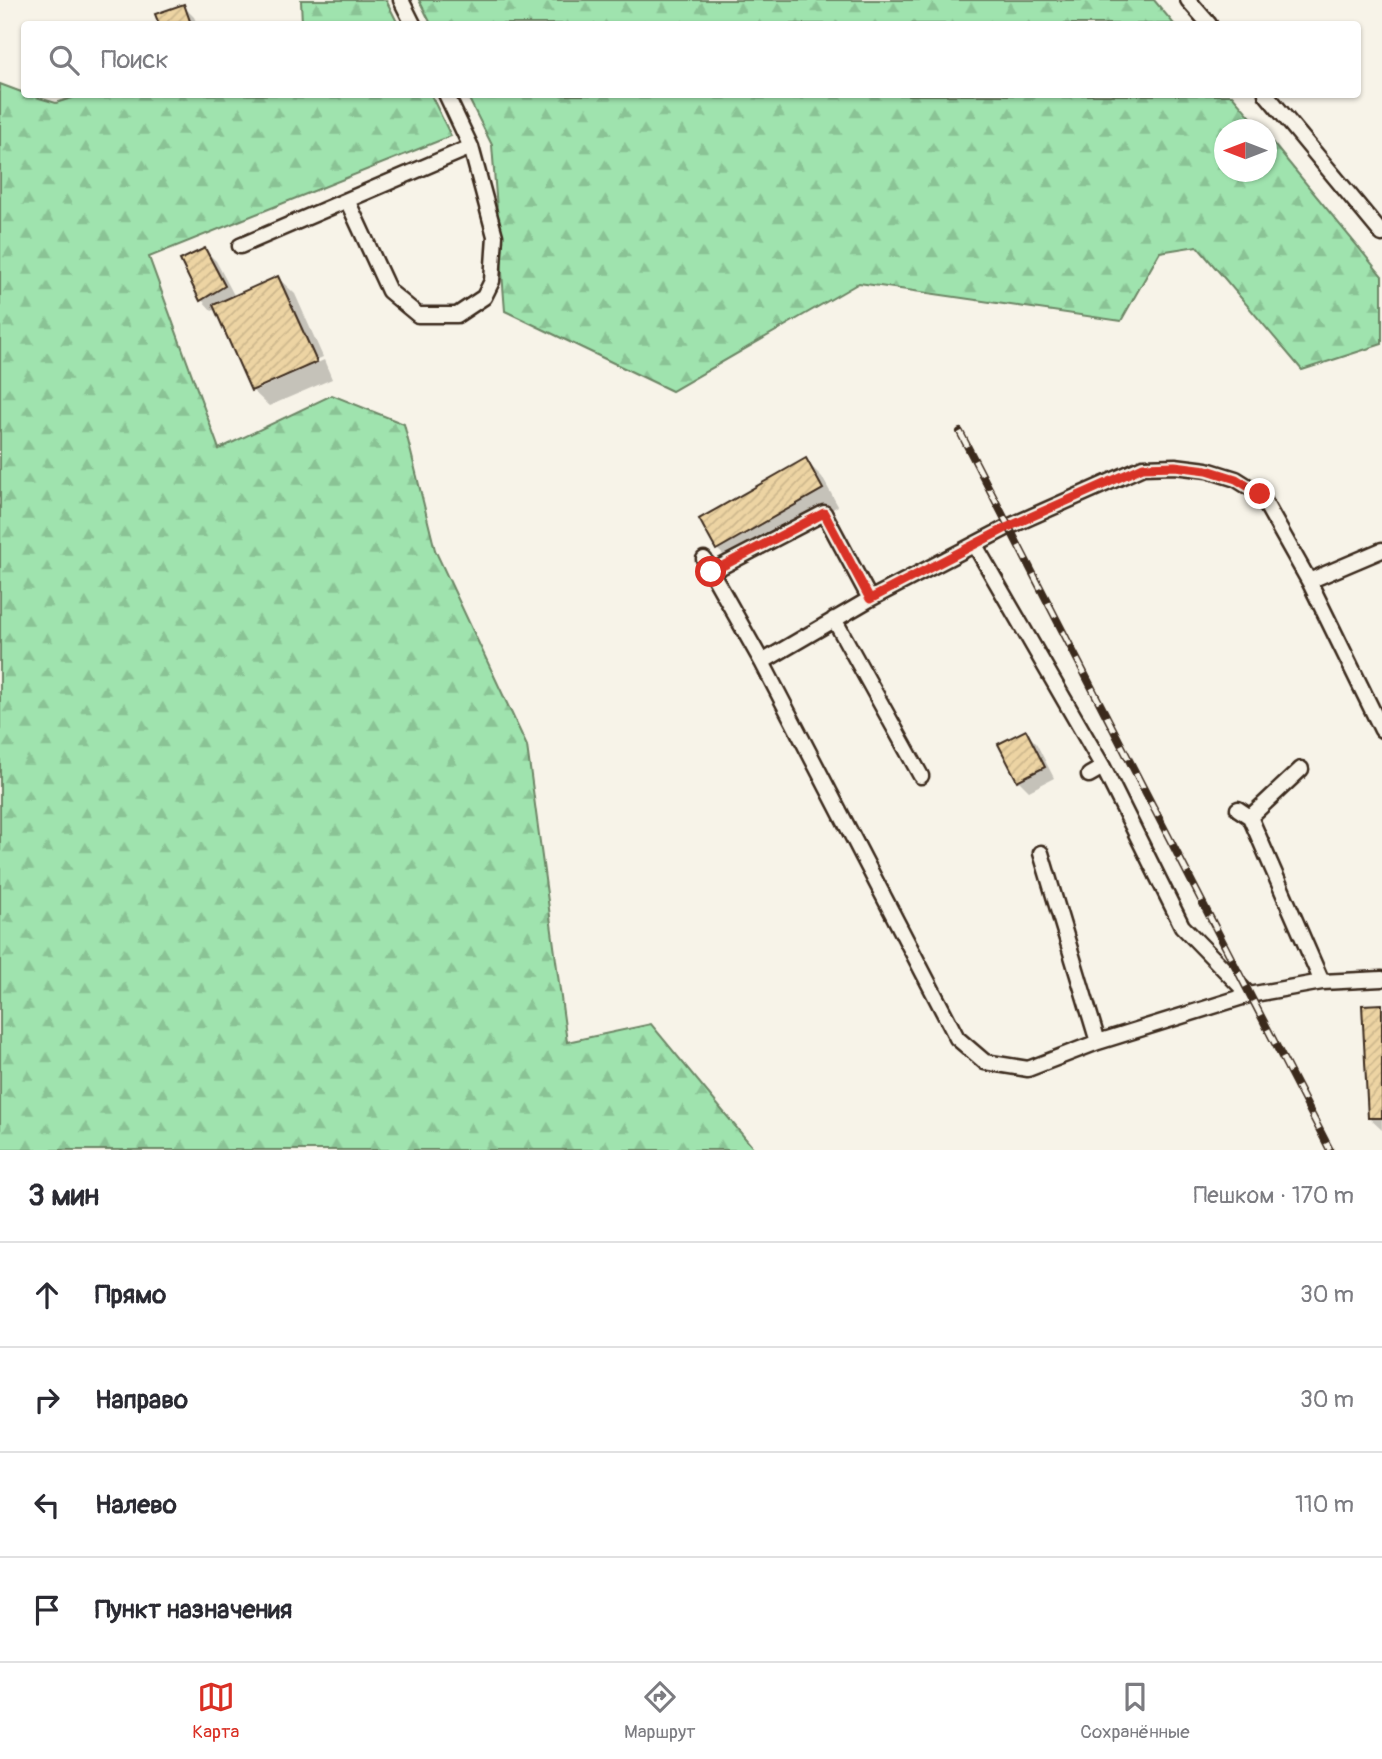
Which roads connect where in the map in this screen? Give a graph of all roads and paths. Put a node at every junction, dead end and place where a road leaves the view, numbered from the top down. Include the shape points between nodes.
1 (401, 0) edge
2 (1188, 0) edge
3 (412, 21) edge
4 (1206, 21) edge
5 (448, 98) edge
6 (1269, 98) edge
7 (471, 147) junction
8 (347, 200) junction
9 (1382, 234) edge
10 (240, 246) dead end
11 (975, 545) junction
12 (1382, 550) edge
13 (704, 559) dead end
14 (711, 572) junction
15 (1309, 581) junction
16 (870, 599) junction
17 (834, 620) junction
18 (762, 662) junction
19 (1382, 730) edge
20 (1103, 767) junction
21 (1301, 769) dead end
22 (1089, 775) dead end
23 (920, 776) dead end
24 (1041, 853) dead end
25 (1382, 979) edge
26 (1322, 982) junction
27 (1249, 995) junction
28 (1098, 1042) junction

1 - 3 lane
2 - 4 lane
5 - 7 lane
6 - 9 lane
7 - 8 lane
7 - 8 lane via 495,236 492,281 484,297 457,315 418,314 389,291
8 - 10 lane
11 - 15 lane via 1143,467 1175,466 1236,479 1260,494
11 - 16 lane
11 - 20 lane
12 - 15 lane
13 - 14 lane
14 - 16 lane via 824,513
14 - 18 lane
15 - 19 lane
16 - 17 lane
17 - 18 lane
17 - 23 lane
18 - 28 lane via 957,1038 985,1062 1028,1069
20 - 22 lane
20 - 27 lane via 1182,926
21 - 26 lane via 1244,813
24 - 28 lane
25 - 26 lane
26 - 27 lane
27 - 28 lane

